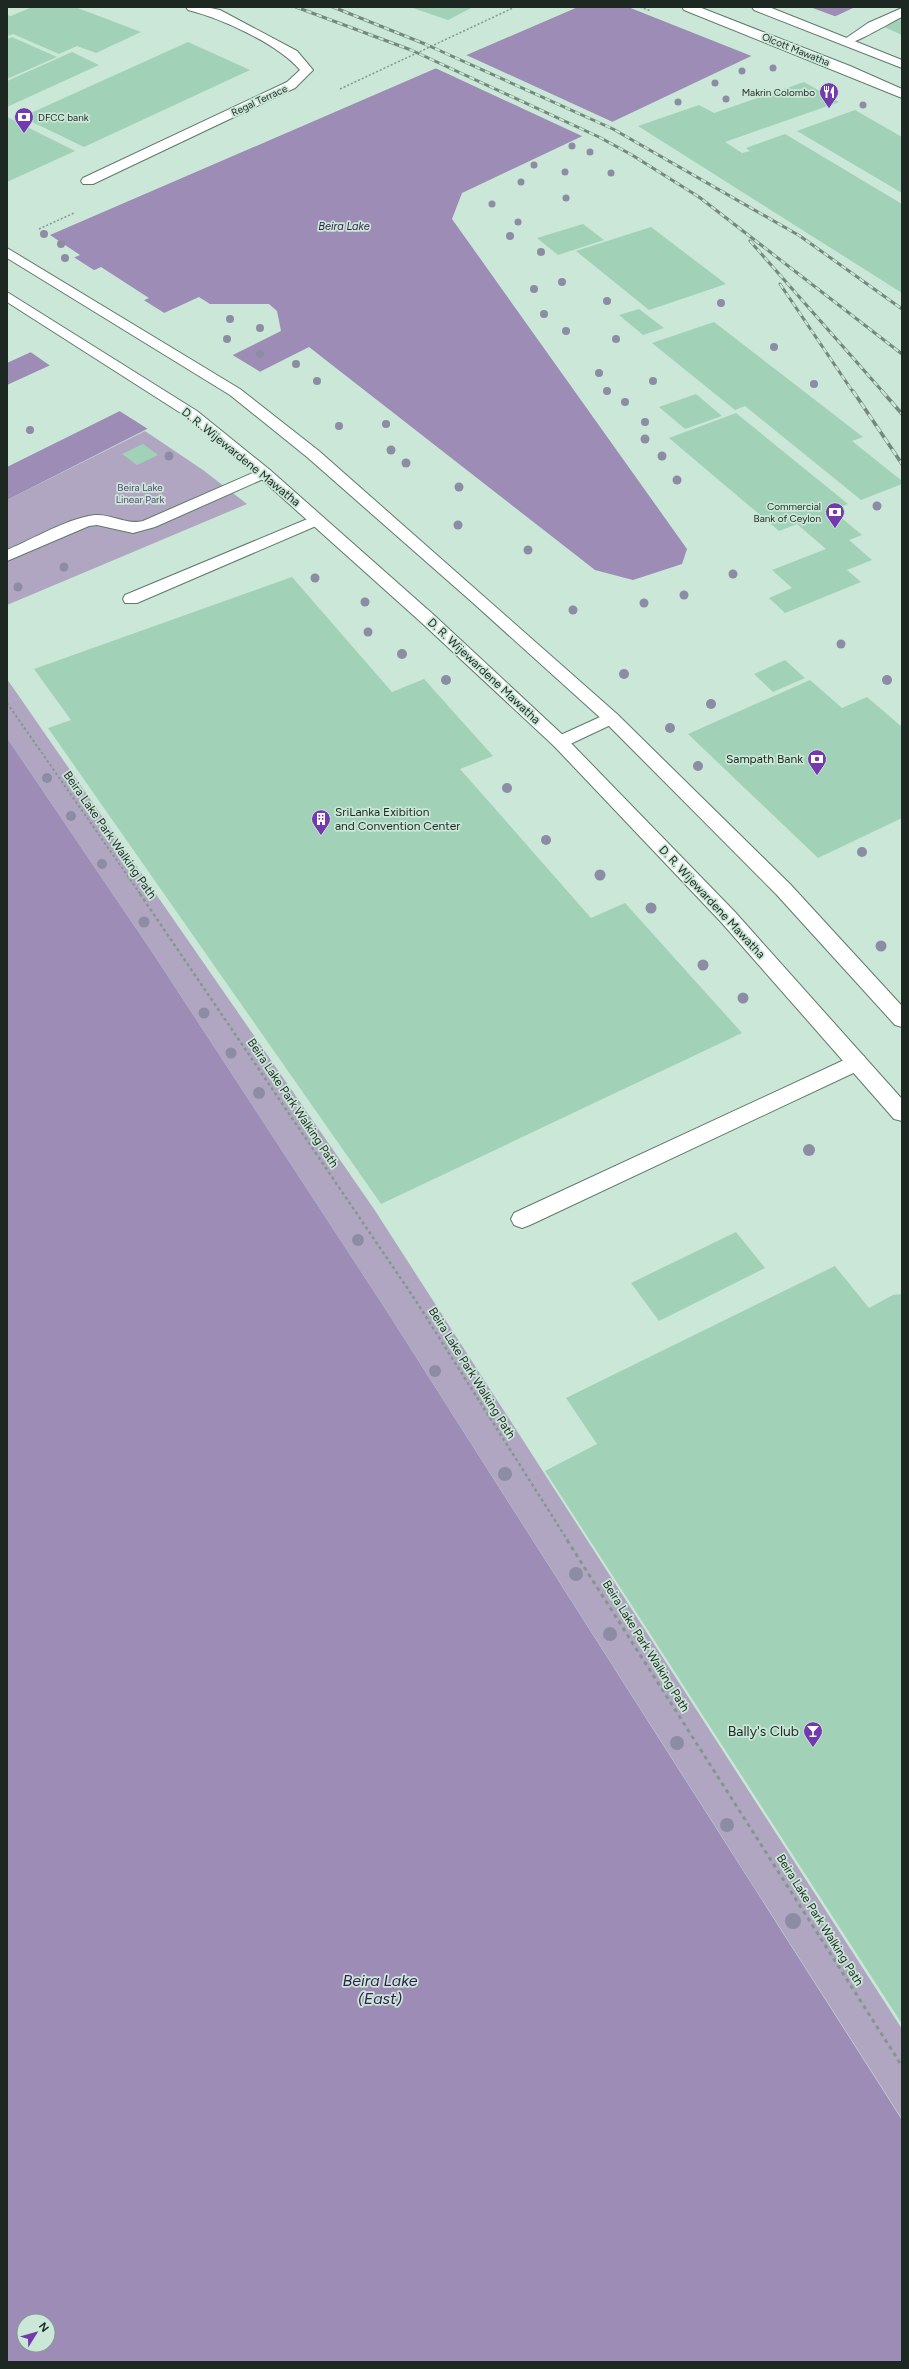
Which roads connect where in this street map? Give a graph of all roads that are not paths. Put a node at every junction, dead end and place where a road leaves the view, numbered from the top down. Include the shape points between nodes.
1 (192, 7) edge
2 (688, 7) edge
3 (758, 7) edge
4 (902, 12) edge
5 (842, 39) junction
6 (902, 64) edge
7 (902, 94) edge
8 (88, 181) dead end
9 (7, 252) edge
10 (7, 296) edge
11 (264, 473) junction
12 (317, 520) junction
13 (7, 556) edge
14 (131, 599) dead end
15 (611, 718) junction
16 (560, 742) junction
17 (902, 1018) edge
18 (857, 1062) junction
19 (902, 1113) edge
20 (522, 1219) dead end

1 - 8 main road, Regal Terrace via 216,14 293,54 306,70 291,84
2 - 7 main road, Olcott Mawatha via 807,53
3 - 5 main road
4 - 5 main road
5 - 6 main road
9 - 15 main road via 235,392 336,474
10 - 11 main road, D. R. Wijewardene Mawatha via 192,414
11 - 12 main road, D. R. Wijewardene Mawatha
11 - 13 main road via 149,524 133,528 97,520 85,522
12 - 14 main road
12 - 16 main road, D. R. Wijewardene Mawatha
15 - 16 main road
15 - 17 main road via 783,889
16 - 18 main road, D. R. Wijewardene Mawatha via 728,916
18 - 19 main road, D. R. Wijewardene Mawatha
18 - 20 main road

